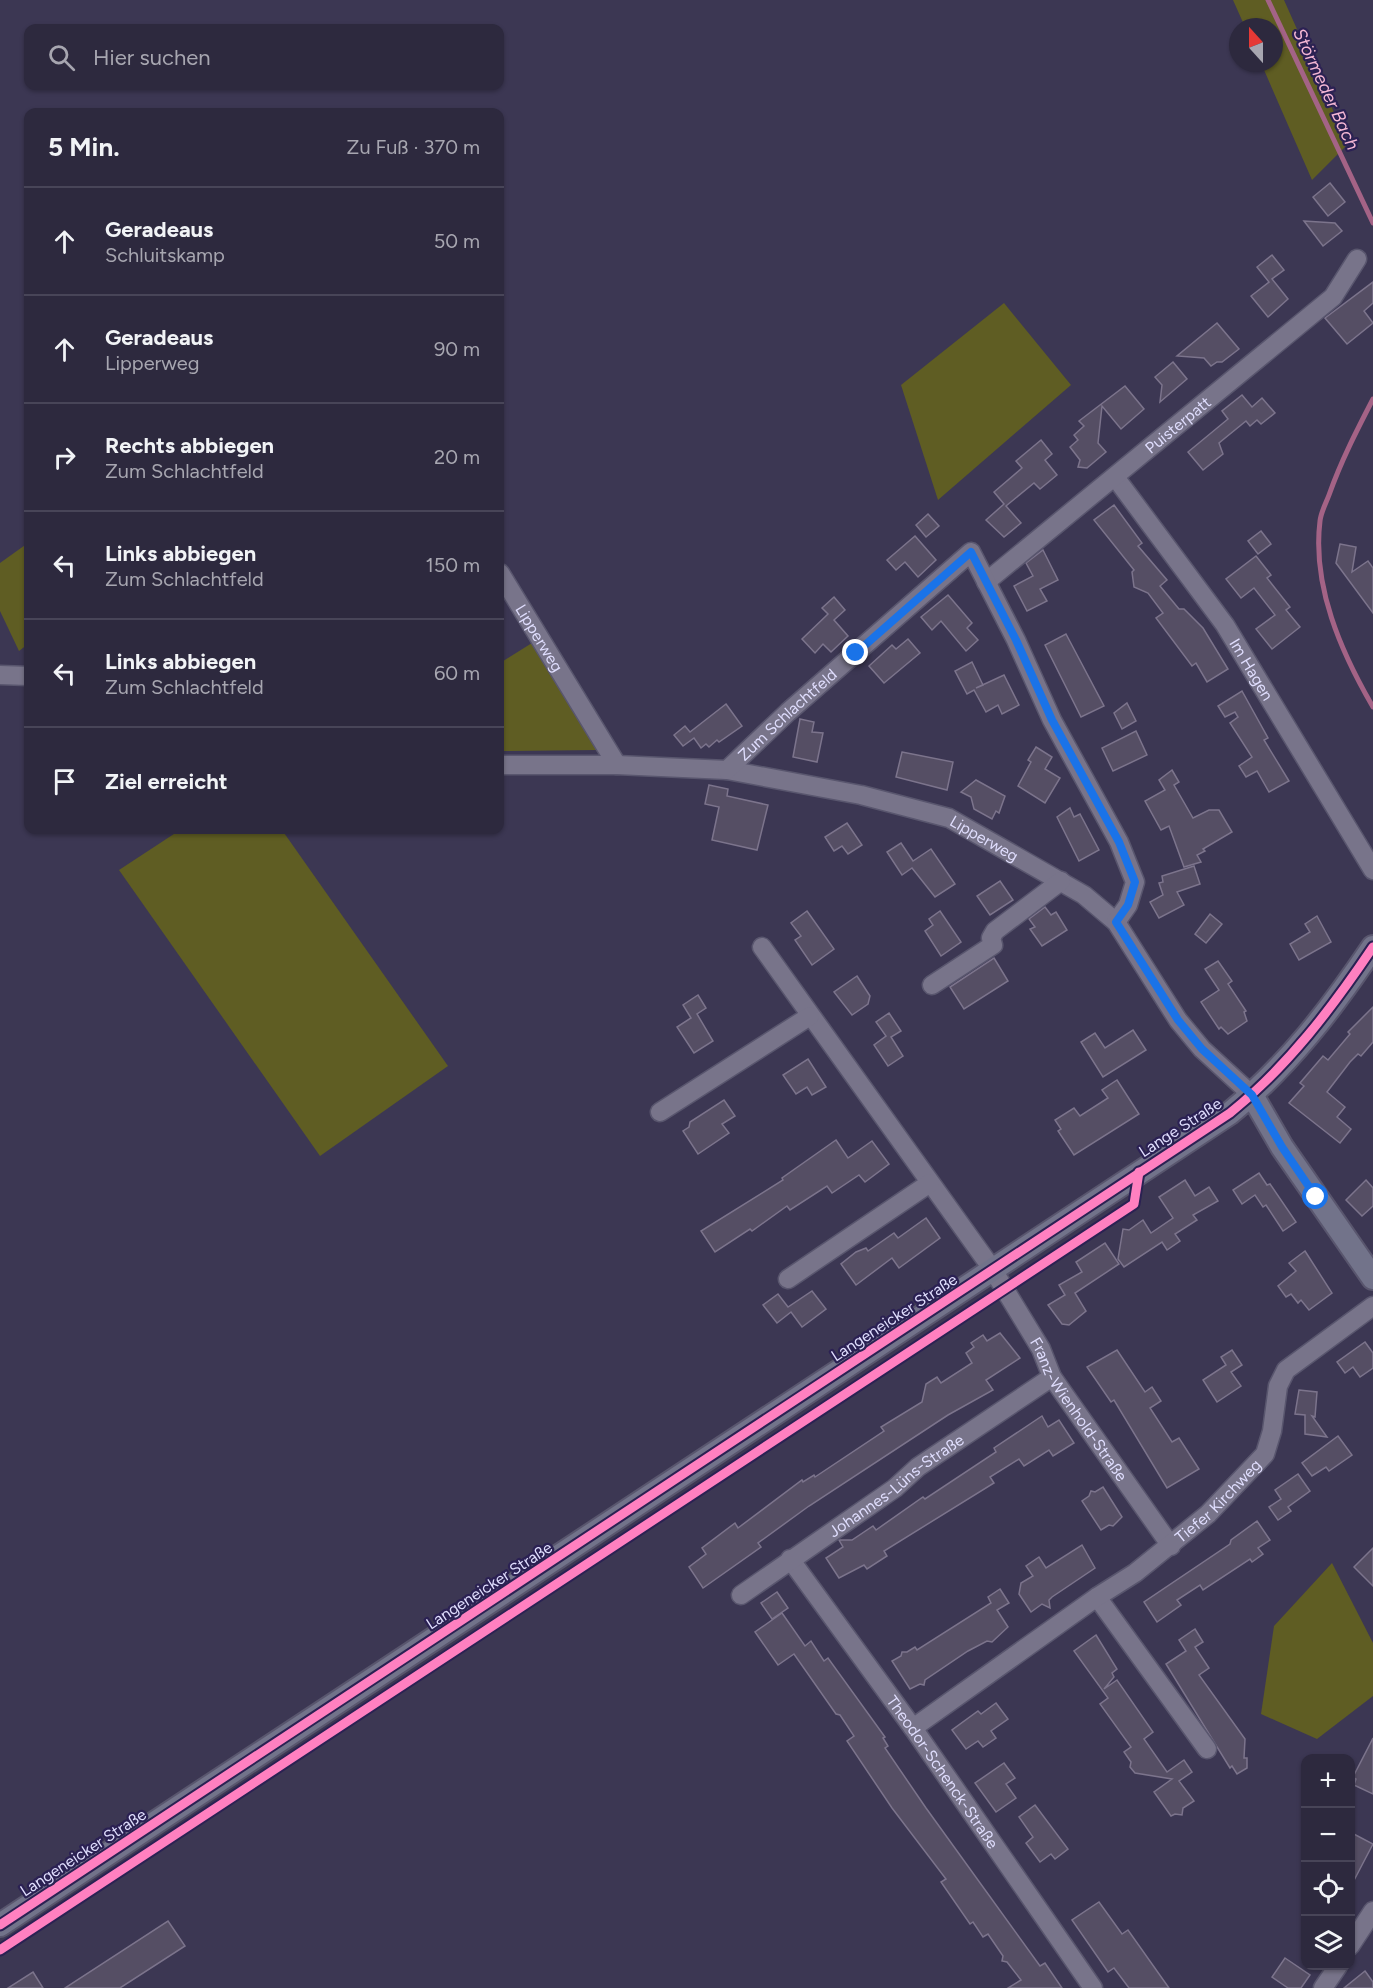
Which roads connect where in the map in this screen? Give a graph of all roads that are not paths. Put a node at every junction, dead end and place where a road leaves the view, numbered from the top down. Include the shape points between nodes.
1 (1357, 259) dead end
2 (1115, 477) junction
3 (504, 580) edge
4 (986, 582) junction
5 (0, 675) edge
6 (24, 676) edge
7 (504, 765) edge
8 (616, 765) junction
9 (727, 770) junction
10 (1373, 870) edge
11 (1061, 881) junction
12 (1116, 922) junction
13 (762, 947) dead end
14 (1373, 947) edge
15 (932, 985) dead end
16 (810, 1016) junction
17 (1252, 1095) junction
18 (660, 1112) dead end
19 (930, 1183) junction
20 (993, 1270) junction
21 (1373, 1278) edge
22 (788, 1279) dead end
23 (1373, 1306) edge
24 (1053, 1377) junction
25 (1171, 1546) junction
26 (790, 1559) junction
27 (741, 1595) dead end
28 (1097, 1597) junction
29 (913, 1728) junction
30 (1207, 1749) dead end
31 (1373, 1911) edge
32 (0, 1925) edge
33 (1355, 1938) edge
34 (1335, 1970) edge
35 (1093, 1988) edge
36 (1323, 1988) edge

1 - 2 street, Puisterpatt via 1333,297
2 - 4 street, Puisterpatt
2 - 10 street, Im Hagen via 1225,625
3 - 8 street, Lipperweg
4 - 9 street, Zum Schlachtfeld via 971,552
4 - 12 street, Zum Schlachtfeld via 1052,720 1119,842 1135,882 1128,905
5 - 6 street
7 - 8 street, Lipperweg
8 - 9 street, Lipperweg
9 - 11 street, Lipperweg via 861,795 949,818
11 - 12 street, Lipperweg
11 - 15 street via 995,931 993,945
12 - 17 street, Lipperweg via 1178,1020 1202,1049
13 - 16 street, Franz-Wienhold-Straße
14 - 17 main road, Lange Straße via 1302,1043
16 - 18 street
16 - 19 street, Franz-Wienhold-Straße
17 - 20 main road, Lange Straße
17 - 21 main road via 1282,1147
19 - 20 street, Franz-Wienhold-Straße
19 - 22 street
20 - 24 street, Franz-Wienhold-Straße via 1041,1349
20 - 32 main road, Langeneicker Straße
23 - 25 street, Tiefer Kirchweg via 1286,1370 1278,1386 1265,1454 1208,1514
24 - 25 street, Franz-Wienhold-Straße
24 - 26 street, Johannes-Lüns-Straße
25 - 28 street, Tiefer Kirchweg
26 - 27 street, Johannes-Lüns-Straße
26 - 29 street, Theodor-Schenck-Straße
28 - 29 street, Tiefer Kirchweg
28 - 30 street
29 - 35 street, Theodor-Schenck-Straße
31 - 33 street
34 - 36 street

